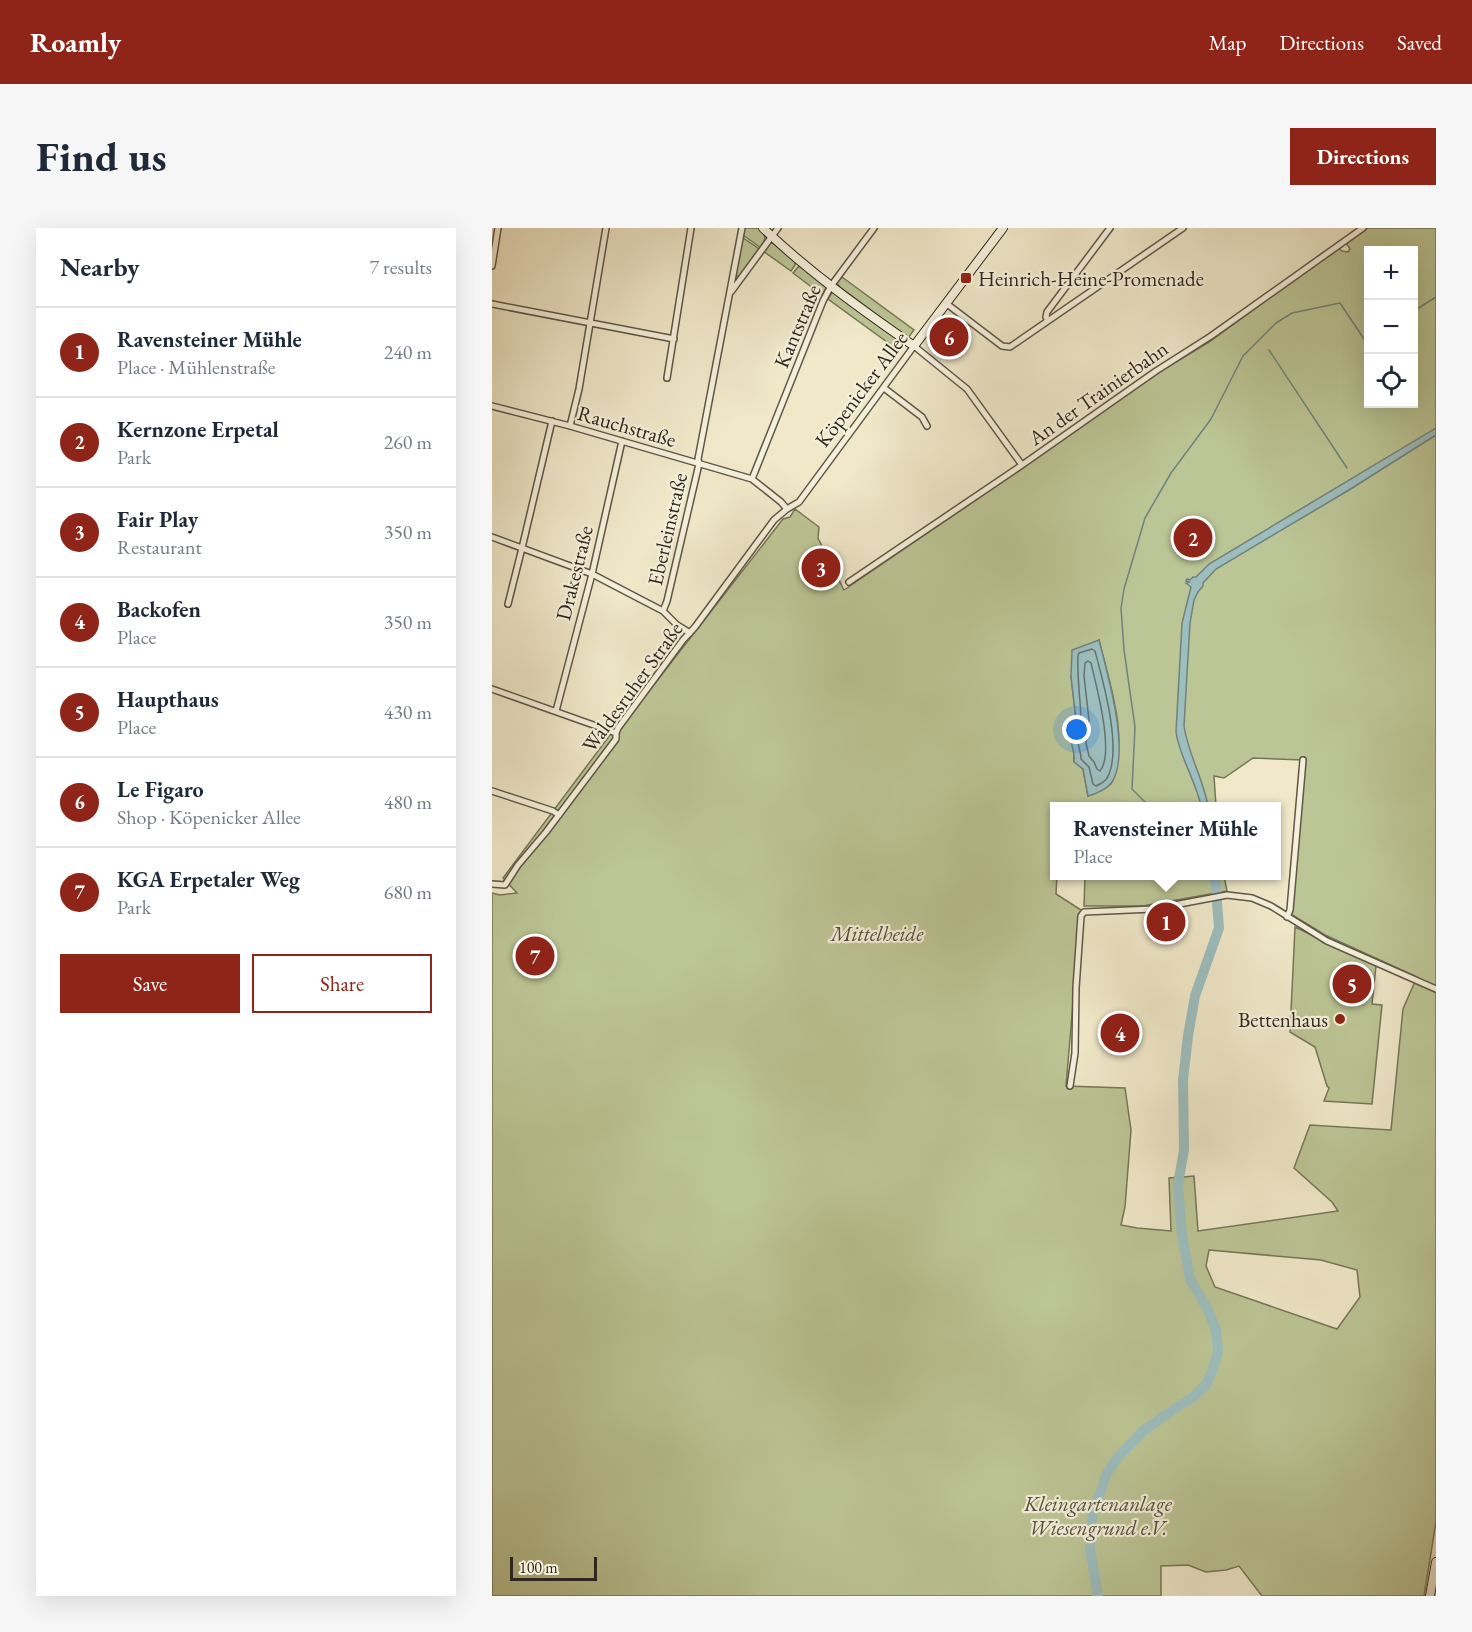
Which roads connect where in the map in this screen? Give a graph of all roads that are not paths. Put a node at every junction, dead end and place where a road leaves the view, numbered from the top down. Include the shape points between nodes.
1 (498, 228) edge
2 (606, 228) edge
3 (692, 228) edge
4 (742, 228) edge
5 (763, 228) edge
6 (778, 228) edge
7 (874, 228) edge
8 (1003, 228) edge
9 (1110, 228) edge
10 (1183, 228) edge
11 (1364, 228) edge
12 (771, 236) junction
13 (492, 266) edge
14 (831, 286) junction
15 (730, 292) junction
16 (492, 304) edge
17 (946, 304) junction
18 (1048, 321) junction
19 (591, 324) junction
20 (674, 339) junction
21 (914, 346) junction
22 (667, 378) dead end
23 (884, 388) junction
24 (492, 406) edge
25 (552, 421) junction
26 (570, 426) junction
27 (927, 426) dead end
28 (622, 441) junction
29 (699, 464) junction
30 (1022, 465) junction
31 (752, 479) junction
32 (787, 509) junction
33 (492, 537) edge
34 (522, 548) junction
35 (592, 574) junction
36 (849, 582) dead end
37 (508, 604) dead end
38 (663, 611) junction
39 (690, 633) junction
40 (492, 689) edge
41 (556, 711) junction
42 (616, 732) junction
43 (1303, 760) dead end
44 (492, 791) edge
45 (559, 815) junction
46 (492, 884) edge
47 (1287, 917) junction
48 (1436, 989) edge
49 (1070, 1086) dead end
50 (1436, 1562) edge
51 (1430, 1596) edge

1 - 13 street
2 - 19 street
3 - 20 street
4 - 15 street, Eberleinstraße
5 - 12 street
6 - 12 street
7 - 14 street, Kantstraße
8 - 17 street, Köpenicker Allee
9 - 18 street via 1047,312
10 - 18 street
11 - 30 street, An der Trainierbahn
12 - 14 street
12 - 15 street
14 - 21 street
14 - 31 street, Kantstraße
15 - 29 street, Eberleinstraße
16 - 19 street
17 - 18 street via 1006,347
17 - 21 street, Köpenicker Allee
19 - 20 street
19 - 26 street
20 - 22 street
21 - 23 street, Köpenicker Allee
21 - 30 street via 967,389
23 - 27 street via 922,417
23 - 32 street, Köpenicker Allee via 799,502
24 - 25 street, Rauchstraße
25 - 26 street, Rauchstraße
25 - 34 street
26 - 28 street, Rauchstraße
28 - 29 street, Rauchstraße
28 - 35 street, Drakestraße
29 - 31 street, Rauchstraße
29 - 38 street, Eberleinstraße
30 - 36 street, An der Trainierbahn
31 - 32 street, Rauchstraße
32 - 39 street, Waldesruher Straße via 774,520
33 - 34 street
34 - 35 street
34 - 37 street
35 - 38 street
35 - 41 street, Drakestraße
38 - 39 street
39 - 42 street, Waldesruher Straße
40 - 41 street
41 - 42 street
42 - 45 street, Waldesruher Straße via 616,739
43 - 47 street
44 - 45 street
45 - 46 street, Waldesruher Straße via 505,885
47 - 48 street via 1327,941
47 - 49 street via 1259,900 1241,896 1153,909 1084,912
50 - 51 street

